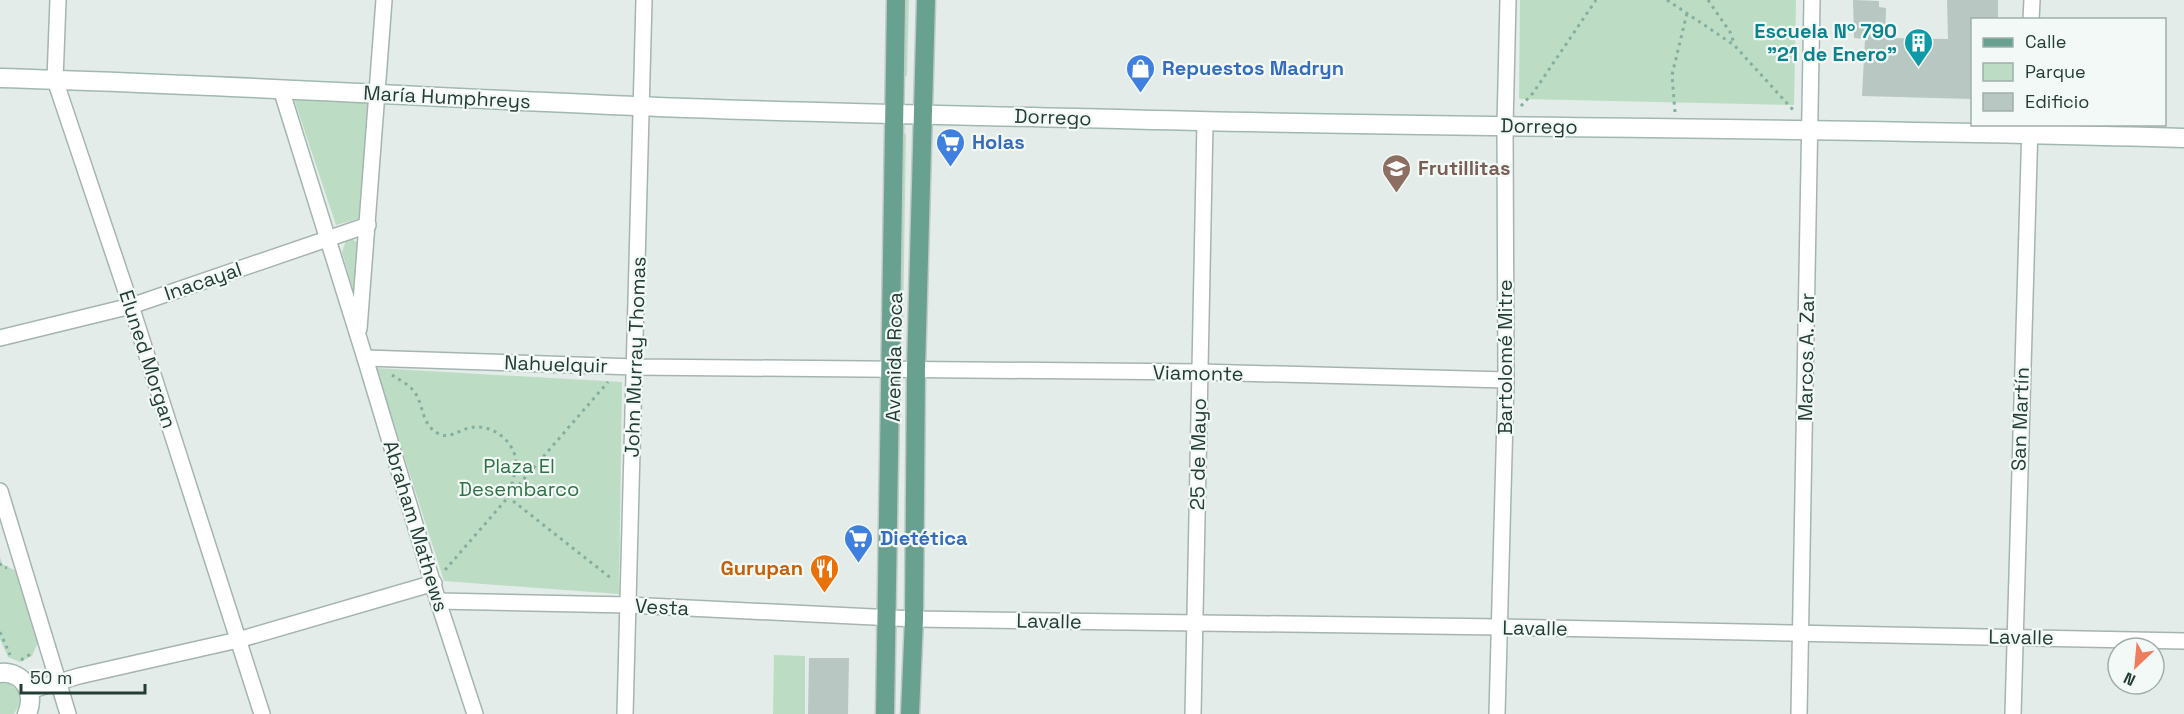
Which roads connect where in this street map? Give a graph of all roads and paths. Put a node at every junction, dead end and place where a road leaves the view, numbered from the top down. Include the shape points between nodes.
1 (58, 0) edge
2 (384, 0) edge
3 (644, 0) edge
4 (896, 0) edge
5 (926, 0) edge
6 (1508, 0) edge
7 (1596, 0) edge
8 (1667, 0) edge
9 (1708, 0) edge
10 (1812, 0) edge
11 (2032, 0) edge
12 (1687, 13) junction
13 (2031, 18) edge
14 (1734, 45) junction
15 (0, 78) edge
16 (55, 80) junction
17 (281, 89) junction
18 (378, 93) junction
19 (641, 106) junction
20 (894, 113) junction
21 (922, 114) junction
22 (1205, 122) junction
23 (1504, 125) junction
24 (1676, 128) junction
25 (1810, 129) junction
26 (2030, 129) edge
27 (2184, 138) edge
28 (368, 225) junction
29 (327, 238) junction
30 (131, 306) junction
31 (358, 337) junction
32 (0, 338) edge
33 (365, 358) junction
34 (628, 366) junction
35 (890, 369) junction
36 (916, 369) junction
37 (1200, 372) junction
38 (1506, 380) junction
39 (0, 491) edge
40 (508, 497) junction
41 (434, 583) junction
42 (628, 599) junction
43 (438, 601) junction
44 (886, 617) junction
45 (914, 619) junction
46 (1195, 623) junction
47 (1500, 627) junction
48 (0, 632) edge
49 (1801, 633) junction
50 (2013, 637) junction
51 (238, 640) junction
52 (2184, 641) edge
53 (5, 649) dead end
54 (0, 673) edge
55 (58, 682) junction
56 (29, 691) junction
57 (27, 714) edge
58 (68, 714) edge
59 (262, 714) edge
60 (475, 714) edge
61 (625, 714) edge
62 (885, 714) edge
63 (910, 714) edge
64 (1193, 714) edge
65 (1497, 714) edge
66 (1799, 714) edge
67 (2013, 714) edge

1 - 16 street, Eluned Morgan
2 - 18 street, Abraham Mathews
3 - 19 street, John Murray Thomas
4 - 20 main road, Avenida Roca
5 - 21 main road, Avenida Roca
6 - 23 street, Bartolomé Mitre
7 - 23 path via 1533,93
8 - 12 path
9 - 14 path via 1730,32
10 - 25 street, Marcos A. Zar
11 - 13 street
12 - 14 path
12 - 24 path via 1672,75
14 - 25 path
15 - 16 main road, María Humphreys
16 - 17 main road, María Humphreys
16 - 30 street, Eluned Morgan
17 - 18 main road, María Humphreys
17 - 29 street, Abraham Mathews
18 - 19 main road, María Humphreys
18 - 28 street, Abraham Mathews
19 - 20 main road, María Humphreys
19 - 34 street, John Murray Thomas
20 - 21 main road, Dorrego
20 - 35 main road, Avenida Roca
21 - 22 main road, Dorrego
21 - 36 main road, Avenida Roca
22 - 23 main road, Dorrego
22 - 37 street, 25 de Mayo
23 - 24 main road, Dorrego
23 - 38 street, Bartolomé Mitre
24 - 25 main road, Dorrego
25 - 26 main road, Dorrego
25 - 49 street, Marcos A. Zar
26 - 27 main road, Dorrego
26 - 50 street, San Martín
28 - 29 street, Inacayal
28 - 31 street, Abraham Mathews
29 - 30 street, Inacayal
29 - 31 street, Abraham Mathews
30 - 32 street, Inacayal
30 - 51 street, Eluned Morgan
31 - 33 street, Abraham Mathews
33 - 34 street, Nahuelquir
33 - 40 path via 412,388 429,427 441,435 485,426 499,433 512,448 516,464
33 - 41 street, Abraham Mathews
34 - 35 street, Nahuelquir
34 - 40 path
34 - 42 street, John Murray Thomas
35 - 36 street, Viamonte
35 - 44 main road, Avenida Roca
36 - 37 street, Viamonte
36 - 45 main road, Avenida Roca
37 - 38 street, Viamonte
37 - 46 street, 25 de Mayo
38 - 47 street, Bartolomé Mitre
39 - 55 street
40 - 41 path
40 - 42 path
41 - 43 street, Abraham Mathews
41 - 51 street
42 - 43 street, Vesta
42 - 44 street, Vesta
42 - 61 street, John Murray Thomas
43 - 60 street, Abraham Mathews
44 - 45 street, Lavalle
44 - 62 main road, Avenida Roca
45 - 46 street, Lavalle
45 - 63 main road, Avenida Roca
46 - 47 street, Lavalle
46 - 64 street, 25 de Mayo
47 - 49 street, Lavalle
47 - 65 street, Bartolomé Mitre
48 - 53 path
49 - 50 street, Lavalle
49 - 66 street, Marcos A. Zar
50 - 52 street, Lavalle
50 - 67 street, San Martín
51 - 55 street
51 - 59 street, Eluned Morgan
54 - 56 main road via 15,675
55 - 56 street
55 - 58 street
56 - 57 main road

